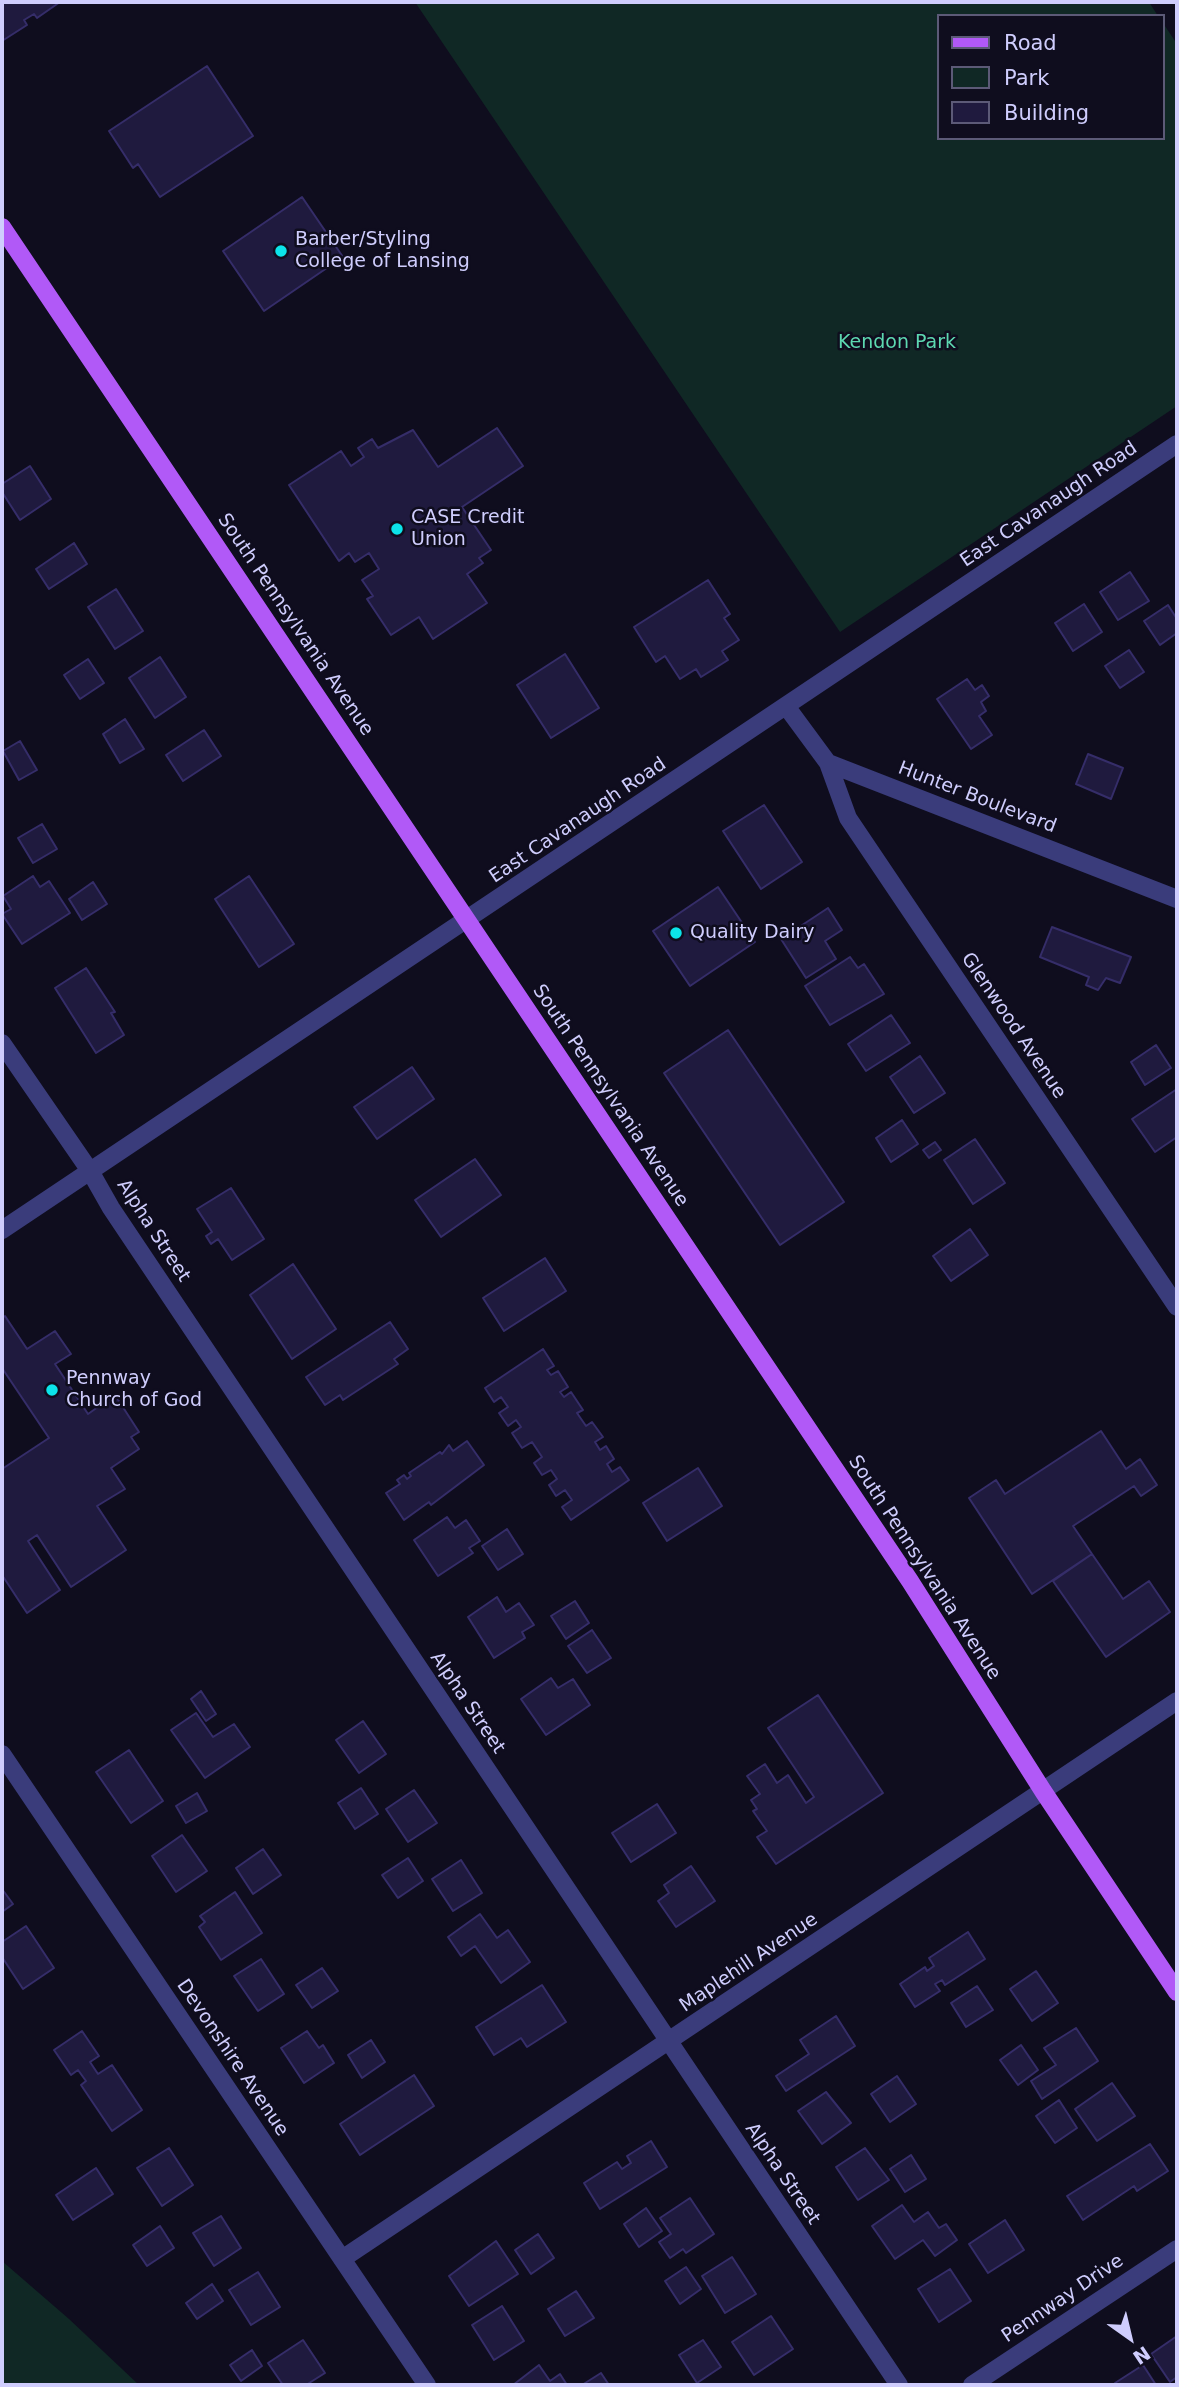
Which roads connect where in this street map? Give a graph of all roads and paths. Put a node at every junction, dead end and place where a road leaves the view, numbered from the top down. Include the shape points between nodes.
1 (2, 227) edge
2 (1177, 444) edge
3 (786, 706) junction
4 (828, 763) junction
5 (1175, 893) edge
6 (467, 921) junction
7 (2, 1043) edge
8 (90, 1171) junction
9 (2, 1230) edge
10 (1177, 1307) edge
11 (1177, 1701) edge
12 (2, 1754) edge
13 (1042, 1791) junction
14 (1177, 1992) edge
15 (669, 2042) junction
16 (1177, 2249) edge
17 (342, 2259) junction
18 (427, 2385) edge
19 (899, 2385) edge
20 (972, 2385) edge

1 - 6 main road, South Pennsylvania Avenue
2 - 3 street, East Cavanaugh Road
3 - 4 street
3 - 6 street, East Cavanaugh Road
4 - 5 street, Hunter Boulevard
4 - 10 street, Glenwood Avenue via 848,818
6 - 8 street, East Cavanaugh Road
6 - 13 main road, South Pennsylvania Avenue via 910,1581
7 - 8 street, Alpha Street
8 - 9 street, East Cavanaugh Road
8 - 15 street, Alpha Street
11 - 13 street, Maplehill Avenue
12 - 17 street, Devonshire Avenue
13 - 14 main road, South Pennsylvania Avenue
13 - 15 street, Maplehill Avenue
15 - 17 street, Maplehill Avenue
15 - 19 street, Alpha Street
16 - 20 street, Pennway Drive
17 - 18 street, Devonshire Avenue

